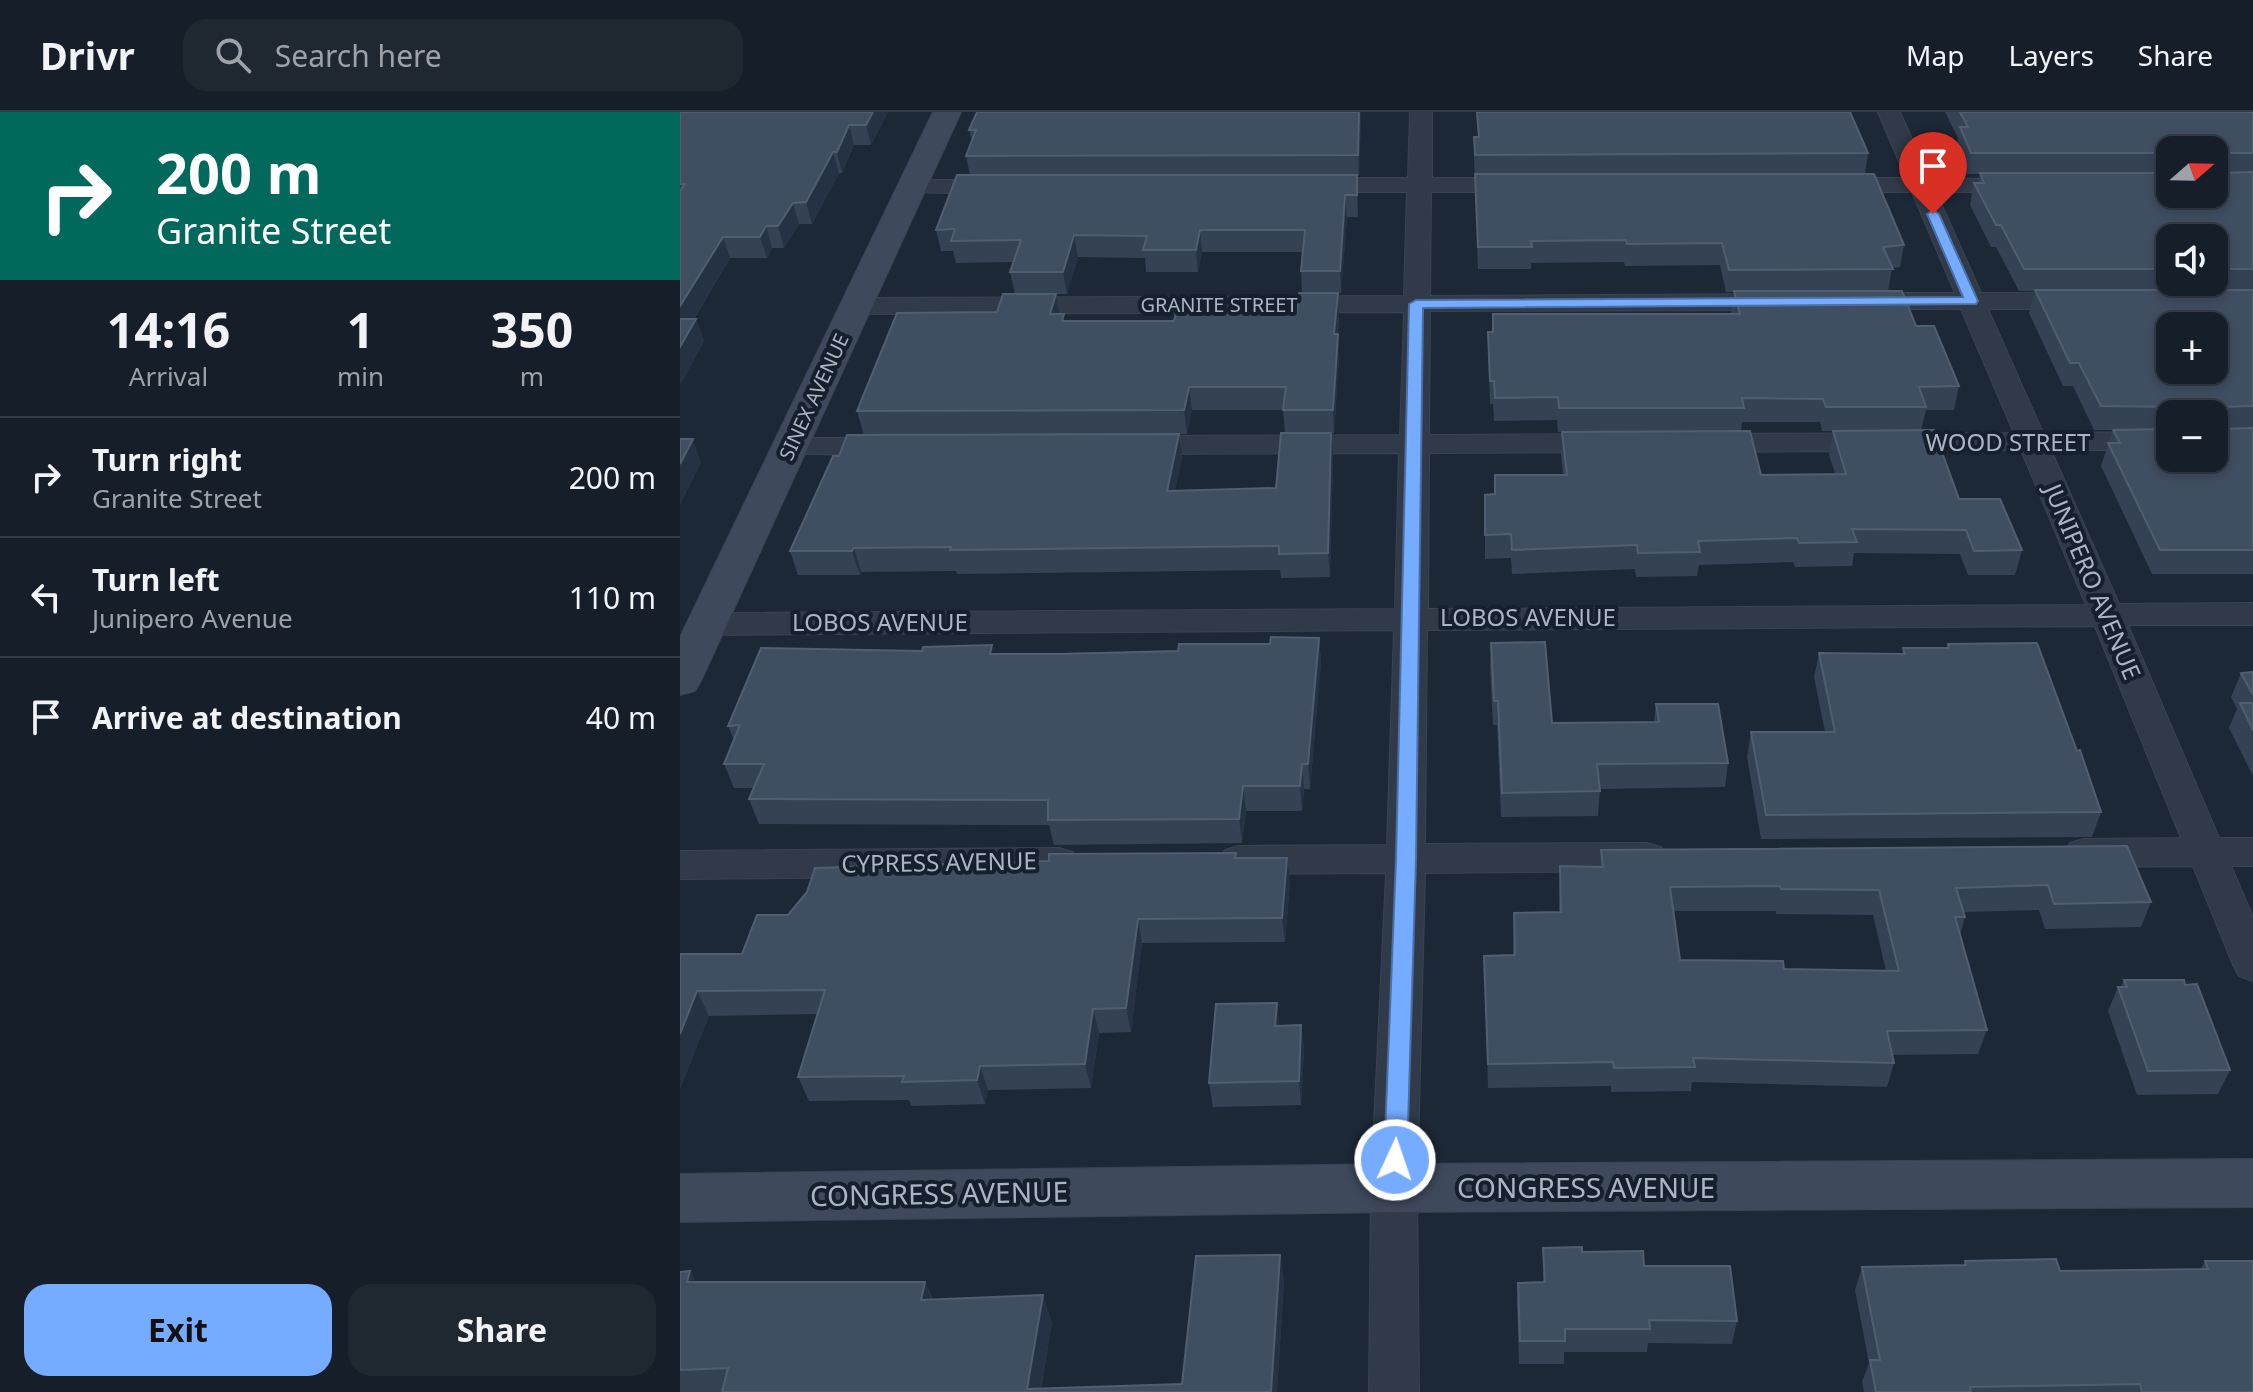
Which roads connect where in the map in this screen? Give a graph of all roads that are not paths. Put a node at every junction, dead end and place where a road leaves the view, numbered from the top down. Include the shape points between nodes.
1 (947, 112) edge
2 (1421, 112) edge
3 (1889, 112) edge
4 (1292, 185) edge
5 (1418, 185) junction
6 (1544, 185) edge
7 (1810, 185) edge
8 (1920, 185) junction
9 (2045, 185) edge
10 (911, 187) junction
11 (1022, 187) edge
12 (1971, 301) junction
13 (2112, 301) edge
14 (1416, 304) junction
15 (856, 306) junction
16 (2156, 441) edge
17 (1635, 443) edge
18 (1682, 443) edge
19 (2032, 443) junction
20 (1412, 444) junction
21 (1109, 445) edge
22 (791, 447) junction
23 (918, 447) edge
24 (2107, 614) junction
25 (2253, 614) edge
26 (1408, 619) junction
27 (707, 624) junction
28 (680, 681) edge
29 (2205, 852) junction
30 (2253, 852) edge
31 (2045, 853) edge
32 (1678, 856) edge
33 (1406, 859) junction
34 (1201, 860) edge
35 (1090, 861) edge
36 (680, 865) edge
37 (2253, 965) edge
38 (2253, 1183) edge
39 (1394, 1188) junction
40 (680, 1198) edge
41 (1394, 1392) edge

1 - 10 street, SINEX AVENUE
2 - 5 street
3 - 8 street, JUNIPERO AVENUE
4 - 5 street
5 - 6 street
5 - 14 street
7 - 8 street
8 - 9 street
8 - 12 street, JUNIPERO AVENUE
10 - 11 street
10 - 15 street, SINEX AVENUE
12 - 13 street, GRANITE STREET
12 - 14 street, GRANITE STREET
12 - 19 street, JUNIPERO AVENUE
14 - 15 street, GRANITE STREET
14 - 20 street
15 - 22 street, SINEX AVENUE
16 - 19 street, WOOD STREET
17 - 20 street
18 - 19 street, WOOD STREET
19 - 24 street, JUNIPERO AVENUE
20 - 21 street
20 - 26 street
22 - 23 street
22 - 27 street, SINEX AVENUE
24 - 25 street, LOBOS AVENUE
24 - 26 street, LOBOS AVENUE
24 - 29 street, JUNIPERO AVENUE
26 - 27 street, LOBOS AVENUE
26 - 33 street
27 - 28 street, SINEX AVENUE
29 - 30 street
29 - 31 street
29 - 37 street, JUNIPERO AVENUE
32 - 33 street
33 - 34 street
33 - 39 street
35 - 36 street, CYPRESS AVENUE
38 - 39 street, CONGRESS AVENUE
39 - 40 street, CONGRESS AVENUE
39 - 41 street

